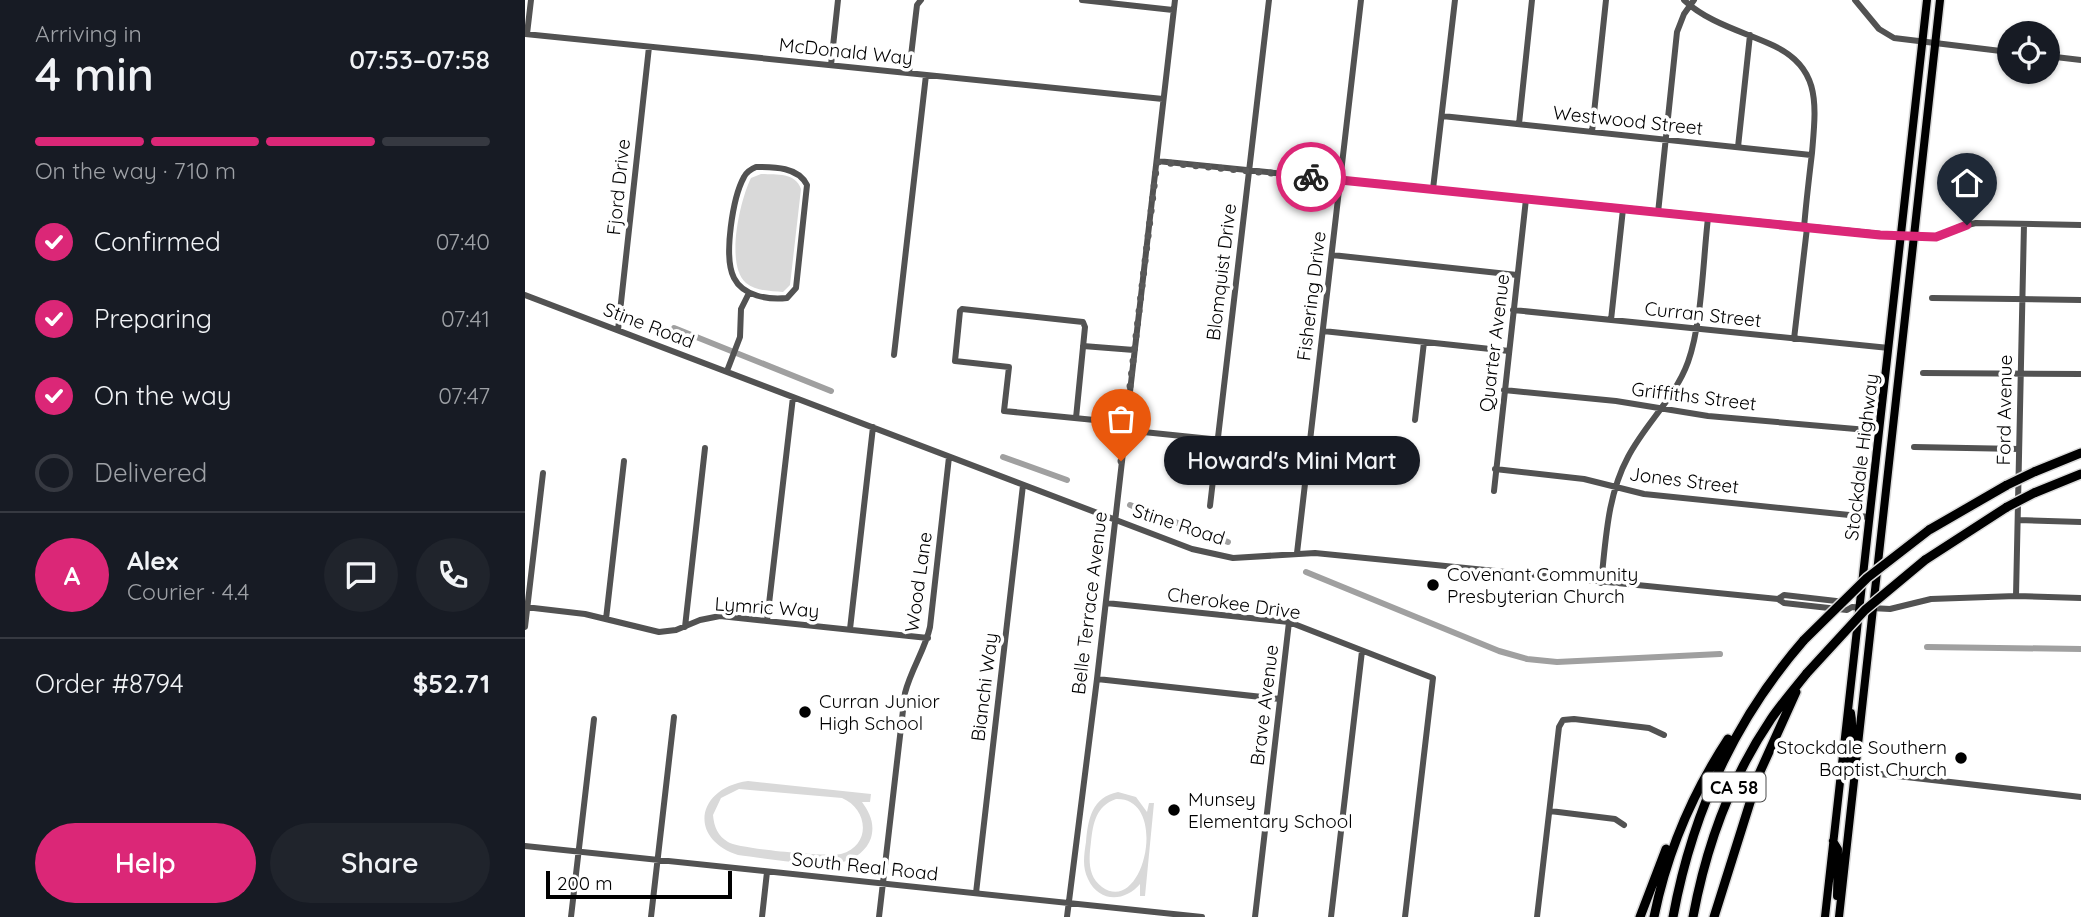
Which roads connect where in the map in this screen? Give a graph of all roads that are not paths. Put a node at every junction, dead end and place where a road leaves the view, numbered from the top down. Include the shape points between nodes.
1 (531, 0) edge
2 (838, 0) edge
3 (921, 0) edge
4 (1083, 0) edge
5 (1175, 0) edge
6 (1269, 0) edge
7 (1361, 0) edge
8 (1455, 0) edge
9 (1532, 0) edge
10 (1606, 0) edge
11 (1855, 0) edge
12 (1927, 0) edge
13 (1940, 0) edge
14 (1689, 2) edge
15 (1174, 10) junction
16 (526, 34) edge
17 (1750, 35) junction
18 (1929, 43) junction
19 (649, 47) junction
20 (1997, 51) edge
21 (2060, 58) edge
22 (2081, 60) edge
23 (831, 65) junction
24 (909, 74) junction
25 (926, 75) junction
26 (1163, 99) junction
27 (1442, 116) junction
28 (1519, 124) junction
29 (1592, 132) junction
30 (1665, 139) junction
31 (1738, 147) junction
32 (1811, 155) junction
33 (1157, 162) junction
34 (1249, 170) junction
35 (1341, 180) junction
36 (1433, 189) junction
37 (1526, 199) junction
38 (1623, 209) junction
39 (1658, 213) junction
40 (1708, 218) junction
41 (2024, 224) junction
42 (2081, 225) edge
43 (1805, 228) junction
44 (1908, 236) junction
45 (1332, 256) junction
46 (1517, 275) junction
47 (749, 293) junction
48 (525, 295) edge
49 (1932, 298) dead end
50 (2022, 299) junction
51 (2081, 300) edge
52 (1513, 310) junction
53 (1611, 320) junction
54 (1696, 329) junction
55 (618, 330) junction
56 (1323, 331) junction
57 (1794, 339) junction
58 (1424, 342) junction
59 (1083, 346) junction
60 (1889, 348) junction
61 (1134, 350) junction
62 (1509, 351) junction
63 (894, 355) dead end
64 (727, 371) junction
65 (1923, 373) dead end
66 (2021, 374) junction
67 (2081, 374) edge
68 (1504, 390) junction
69 (793, 397) junction
70 (1661, 408) junction
71 (1076, 418) junction
72 (1415, 420) dead end
73 (1125, 426) junction
74 (873, 427) junction
75 (1879, 431) junction
76 (1217, 440) junction
77 (1914, 447) dead end
78 (705, 448) dead end
79 (1309, 449) junction
80 (2019, 450) junction
81 (2081, 453) edge
82 (949, 457) junction
83 (624, 461) dead end
84 (1495, 469) junction
85 (543, 473) dead end
86 (2081, 474) edge
87 (1023, 485) junction
88 (1615, 487) junction
89 (1494, 491) dead end
90 (1210, 506) dead end
91 (1869, 517) junction
92 (1115, 520) junction
93 (2018, 520) junction
94 (2081, 522) edge
95 (1297, 553) junction
96 (1601, 583) junction
97 (2016, 596) junction
98 (2081, 598) edge
99 (1106, 603) junction
100 (526, 607) edge
101 (1856, 607) junction
102 (1873, 609) junction
103 (606, 619) junction
104 (767, 621) junction
105 (1289, 622) junction
106 (525, 627) edge
107 (685, 627) junction
108 (850, 629) junction
109 (927, 638) junction
110 (1362, 651) junction
111 (1805, 675) junction
112 (1097, 679) junction
113 (1763, 692) junction
114 (1280, 699) junction
115 (1849, 703) junction
116 (674, 718) dead end
117 (594, 719) dead end
118 (1664, 735) dead end
119 (1854, 771) junction
120 (2081, 797) edge
121 (1689, 808) junction
122 (1550, 811) junction
123 (1624, 825) dead end
124 (1833, 841) junction
125 (525, 846) edge
126 (579, 852) junction
127 (657, 860) junction
128 (767, 872) junction
129 (883, 884) junction
130 (976, 893) junction
131 (1068, 903) junction
132 (1839, 915) edge
133 (571, 917) edge
134 (651, 917) edge
135 (762, 917) edge
136 (879, 917) edge
137 (1067, 917) edge
138 (1202, 917) edge
139 (1255, 917) edge
140 (1331, 917) edge
141 (1405, 917) edge
142 (1538, 917) edge
143 (1640, 917) edge
144 (1654, 917) edge
145 (1673, 917) edge
146 (1693, 917) edge
147 (1714, 917) edge
148 (1825, 917) edge

1 - 16 street
2 - 23 street
3 - 24 street
4 - 15 street
5 - 15 street, Belle Terrace Avenue
6 - 34 street, Blomquist Drive
7 - 35 street, Fishering Drive
8 - 27 street
9 - 28 street
10 - 29 street
11 - 18 street via 1886,34
12 - 18 main road, Stockdale Highway
13 - 18 main road, Stockdale Highway
14 - 17 street via 1709,18
14 - 30 street via 1677,32
15 - 26 street, Belle Terrace Avenue
16 - 19 street, McDonald Way
17 - 31 street
17 - 32 street via 1789,53 1809,78 1816,109
18 - 20 street
18 - 44 main road, Stockdale Highway
18 - 44 main road, Stockdale Highway
19 - 23 street, McDonald Way
19 - 55 street, Fjord Drive
21 - 22 street
23 - 24 street, McDonald Way
24 - 25 street, McDonald Way
25 - 26 street, McDonald Way
25 - 63 street
26 - 33 street, Belle Terrace Avenue
27 - 28 street, Westwood Street
27 - 36 street
28 - 29 street, Westwood Street
29 - 30 street, Westwood Street
30 - 31 street, Westwood Street
30 - 39 street
31 - 32 street, Westwood Street
32 - 43 street
33 - 34 street
33 - 61 street, Belle Terrace Avenue
34 - 35 street
34 - 76 street, Blomquist Drive
35 - 36 street
35 - 45 street, Fishering Drive
36 - 37 street
37 - 38 street
37 - 46 street, Quarter Avenue
38 - 39 street
38 - 53 street
39 - 40 street
40 - 43 street
40 - 54 street
41 - 42 street
41 - 44 street via 1976,223 1936,237
41 - 50 street, Ford Avenue
43 - 44 street
43 - 57 street
44 - 60 main road, Stockdale Highway
44 - 102 main road, Stockdale Highway
45 - 46 street
45 - 56 street, Fishering Drive
46 - 52 street, Quarter Avenue
47 - 47 street via 782,299 796,288 808,191 804,180 791,170 756,167 744,177 734,210 730,264 734,278
47 - 64 street
48 - 55 street, Stine Road
49 - 50 street
50 - 51 street
50 - 66 street, Ford Avenue
52 - 53 street, Curran Street
52 - 62 street, Quarter Avenue
53 - 54 street, Curran Street
54 - 57 street, Curran Street
54 - 70 street via 1682,376
55 - 64 street, Stine Road
56 - 58 street
56 - 79 street, Fishering Drive
57 - 60 street, Curran Street
58 - 62 street
58 - 72 street
59 - 61 street
59 - 71 street
59 - 71 street via 1083,322 962,309 959,313 955,361 1009,367 1004,411
60 - 75 main road, Stockdale Highway
61 - 73 street, Belle Terrace Avenue
62 - 68 street, Quarter Avenue
64 - 69 street, Stine Road
65 - 66 street
66 - 67 street
66 - 80 street, Ford Avenue
68 - 70 street, Griffiths Street
68 - 84 street, Quarter Avenue
69 - 74 street, Stine Road
69 - 104 street
70 - 75 street, Griffiths Street
70 - 88 street via 1632,450
71 - 73 street
73 - 76 street
73 - 92 street, Belle Terrace Avenue
74 - 82 street, Stine Road
74 - 108 street
75 - 91 main road, Stockdale Highway
76 - 79 street
76 - 90 street, Blomquist Drive
77 - 80 street
78 - 107 street
79 - 95 street, Fishering Drive
80 - 93 street, Ford Avenue
81 - 113 highway, CA 58, bridge via 2007,485 1929,530 1867,578 1804,640
82 - 87 street, Stine Road
82 - 109 street, Wood Lane
83 - 103 street
84 - 88 street, Jones Street via 1569,476
84 - 89 street, Quarter Avenue
85 - 100 street
86 - 111 highway, CA 58, bridge via 2007,507 1925,560 1865,610
87 - 92 street, Stine Road
87 - 130 street, Bianchi Way
88 - 91 street, Jones Street via 1644,494
88 - 96 street
91 - 101 main road, Stockdale Highway
92 - 95 street, Stine Road via 1218,556
92 - 99 street, Belle Terrace Avenue
93 - 94 street
93 - 97 street, Ford Avenue
95 - 96 street, Stine Road
96 - 101 street, Stine Road via 1778,599 1784,595
97 - 98 street, Stine Road
97 - 102 street, Stine Road via 1931,599 1890,610
99 - 105 street, Cherokee Drive
99 - 112 street, Belle Terrace Avenue
100 - 103 street, Lymric Way
100 - 106 street
101 - 102 street, Stine Road
101 - 115 main road, Stockdale Highway
102 - 119 main road, Stockdale Highway
103 - 107 street, Lymric Way via 659,632
104 - 107 street, Lymric Way via 710,617
104 - 108 street, Lymric Way
105 - 110 street, Cherokee Drive
105 - 114 street, Brave Avenue
108 - 109 street, Lymric Way
109 - 129 street, Wood Lane via 905,693
110 - 140 street
110 - 141 street, Cherokee Drive via 1433,678
111 - 146 highway, CA 58 via 1770,721 1730,795 1709,852
111 - 147 highway via 1759,774
112 - 114 street
112 - 131 street, Belle Terrace Avenue
113 - 121 highway via 1722,748
113 - 145 highway, CA 58 via 1707,797
114 - 139 street, Brave Avenue
115 - 119 main road
115 - 124 main road, Stockdale Highway
116 - 127 street
117 - 126 street
118 - 122 street via 1649,728 1563,720
119 - 120 street
119 - 132 main road, Stockdale Highway
121 - 143 highway via 1660,861
121 - 144 highway via 1668,860
122 - 123 street via 1615,819
122 - 142 street
124 - 132 main road via 1839,849
124 - 148 main road, Stockdale Highway
125 - 126 street, South Real Road
126 - 127 street, South Real Road
126 - 133 street
127 - 128 street, South Real Road
127 - 134 street
128 - 129 street, South Real Road
128 - 135 street
129 - 130 street, South Real Road
129 - 136 street, Wood Lane
130 - 131 street, South Real Road
131 - 137 street, Belle Terrace Avenue
131 - 138 street, South Real Road

